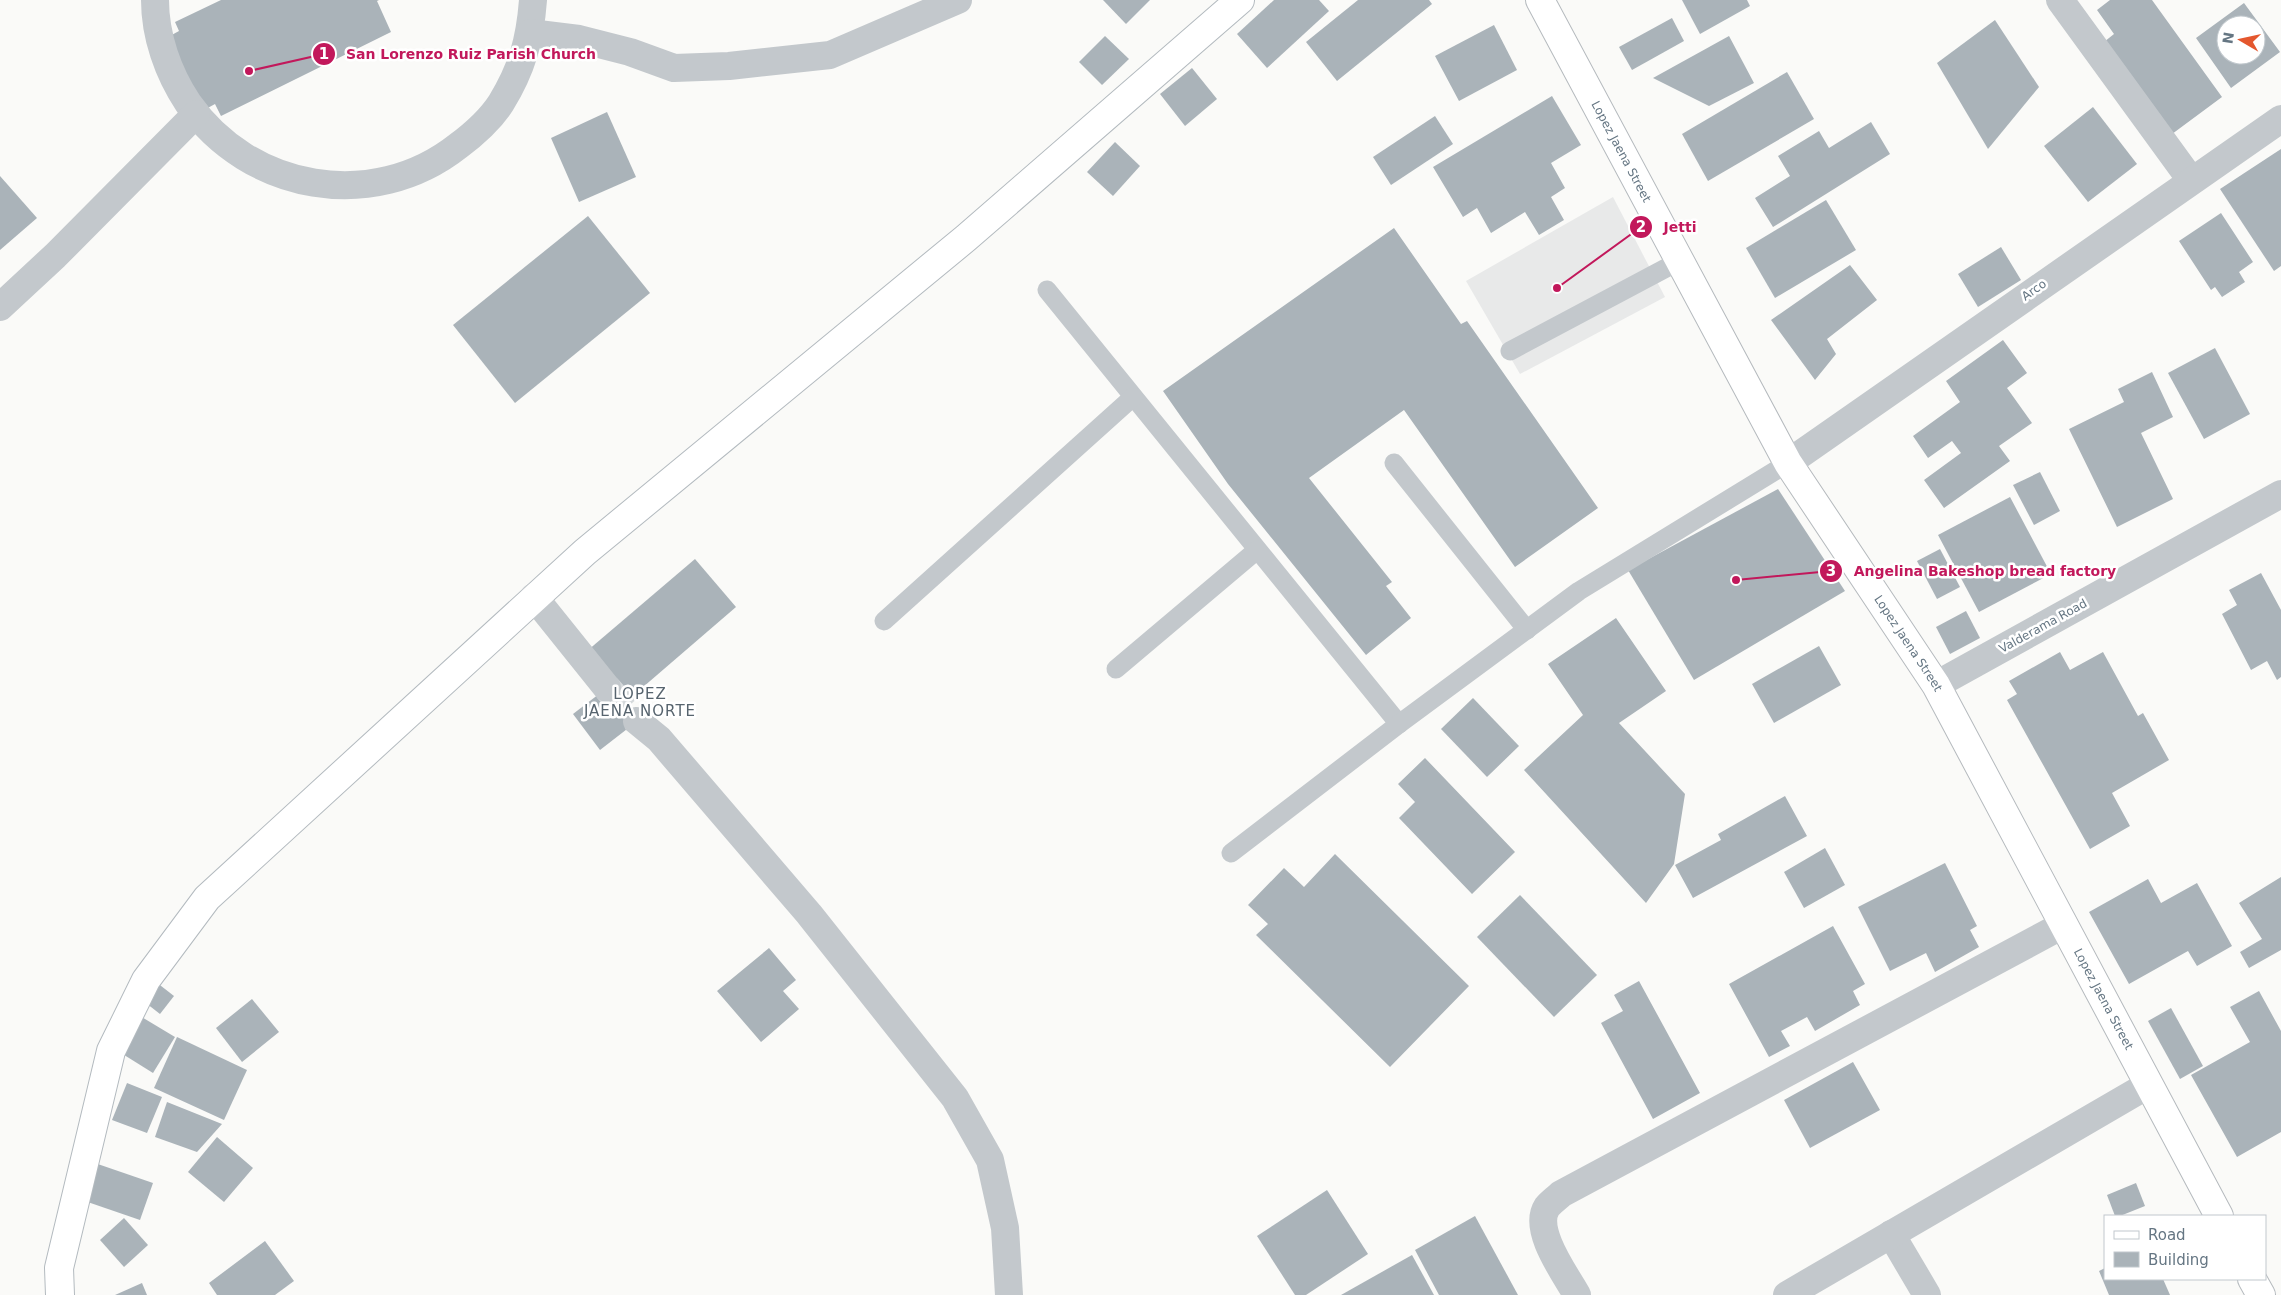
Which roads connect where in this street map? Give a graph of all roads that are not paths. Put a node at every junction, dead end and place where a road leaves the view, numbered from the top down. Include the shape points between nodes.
1 (155, 0) edge
2 (533, 0) edge
3 (958, 0) edge
4 (1240, 0) edge
5 (1540, 0) edge
6 (2060, 0) edge
7 (530, 33) junction
8 (196, 114) junction
9 (2281, 119) edge
10 (2191, 180) junction
11 (1682, 260) junction
12 (1047, 290) dead end
13 (0, 308) edge
14 (1510, 351) dead end
15 (1133, 397) junction
16 (1788, 463) junction
17 (1394, 464) dead end
18 (2281, 494) edge
19 (1257, 550) junction
20 (534, 597) junction
21 (884, 621) dead end
22 (1527, 630) junction
23 (1116, 669) dead end
24 (1936, 685) junction
25 (607, 688) tunnel mouth
26 (637, 721) tunnel mouth
27 (1399, 724) junction
28 (1231, 853) dead end
29 (2063, 925) junction
30 (2148, 1085) junction
31 (2218, 1215) edge
32 (1891, 1234) junction
33 (2253, 1280) edge
34 (60, 1295) edge
35 (1009, 1295) edge
36 (1578, 1295) edge
37 (1788, 1295) edge
38 (1927, 1295) edge
39 (2261, 1295) edge

1 - 8 street via 159,38 168,65
2 - 7 street
3 - 7 street via 830,55 728,66 674,68 580,39
4 - 20 street via 966,238
5 - 11 street, Lopez Jaena Street
6 - 10 street
7 - 8 street via 518,70 500,105 474,134 443,158 408,175 370,184 331,186 292,179 256,164 232,148
8 - 13 street
9 - 10 street, Arco
10 - 16 street, Arco
11 - 14 lane
11 - 16 street, Lopez Jaena Street
12 - 15 lane
15 - 19 lane
15 - 21 lane
16 - 22 lane via 1579,591
16 - 24 street, Lopez Jaena Street
17 - 22 lane
18 - 24 street, Valderama Road
19 - 23 lane
19 - 27 lane
20 - 25 street
20 - 34 street via 207,898 146,980 111,1051 59,1268
22 - 27 lane
24 - 29 street, Lopez Jaena Street
26 - 35 street via 659,739 809,914 955,1098 990,1160 1005,1228
27 - 28 lane
29 - 30 street, Lopez Jaena Street
29 - 36 street via 1561,1194 1546,1208 1542,1223 1549,1246
30 - 31 street, Lopez Jaena Street
30 - 32 street
32 - 37 street
32 - 38 street
33 - 39 street

